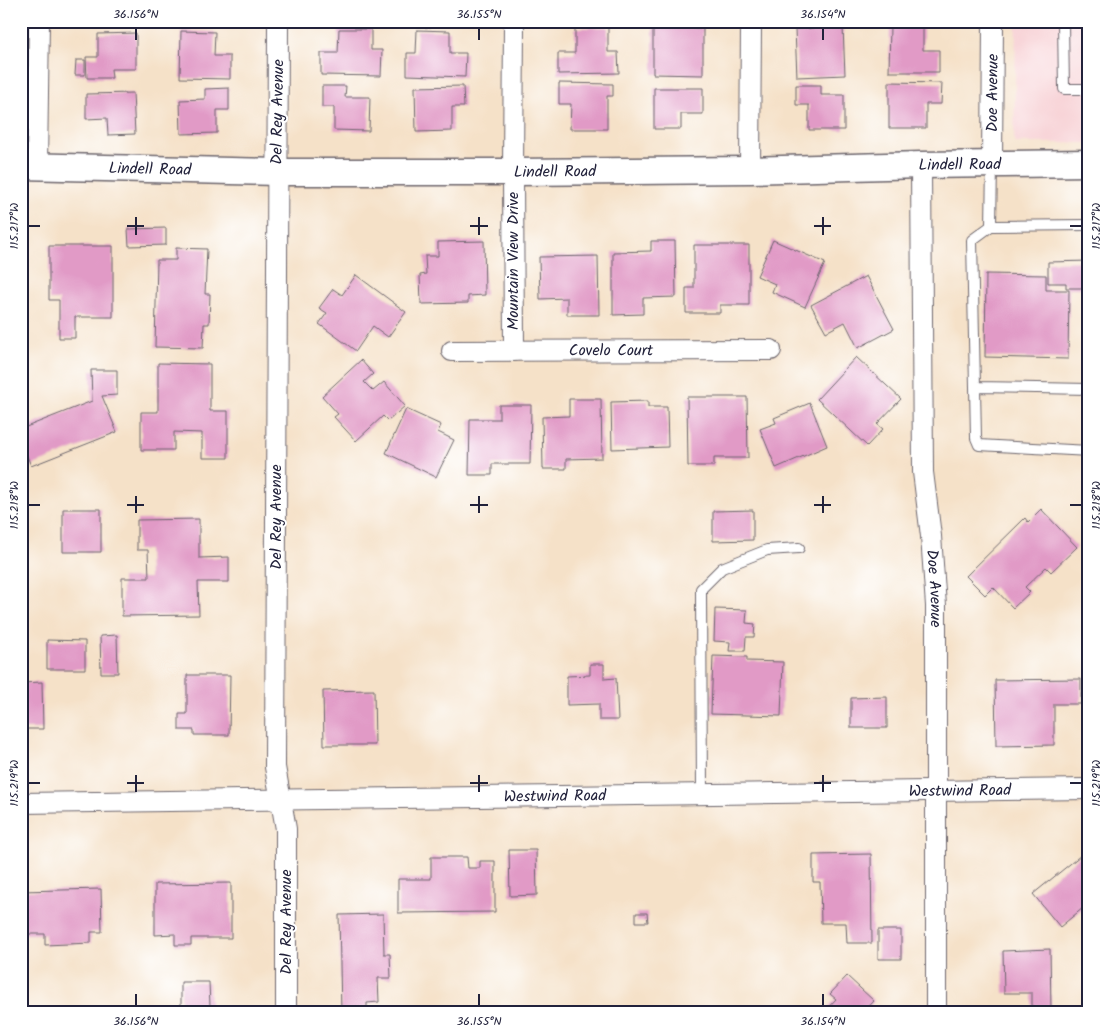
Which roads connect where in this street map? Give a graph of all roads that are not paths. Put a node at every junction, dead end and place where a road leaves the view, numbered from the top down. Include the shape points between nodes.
1 (39, 21) edge
2 (278, 21) edge
3 (514, 21) edge
4 (751, 21) edge
5 (993, 21) edge
6 (1063, 21) edge
7 (1089, 89) edge
8 (992, 164) junction
9 (1089, 164) edge
10 (921, 165) junction
11 (29, 166) edge
12 (750, 170) junction
13 (277, 172) junction
14 (513, 172) junction
15 (1089, 225) edge
16 (991, 226) junction
17 (771, 350) dead end
18 (514, 351) junction
19 (452, 352) dead end
20 (976, 387) junction
21 (1089, 389) edge
22 (1089, 451) edge
23 (799, 548) dead end
24 (1089, 789) edge
25 (936, 791) junction
26 (702, 794) junction
27 (281, 799) junction
28 (21, 803) edge
29 (286, 1013) edge
30 (936, 1013) edge

1 - 11 street
2 - 13 street, Del Rey Avenue
3 - 14 street, Mountain View Drive
4 - 12 street
5 - 8 street, Doe Avenue
6 - 7 lane via 1064,89
8 - 9 street, Lindell Road
8 - 10 street, Lindell Road
8 - 16 lane
10 - 12 street, Lindell Road
10 - 25 street, Doe Avenue via 923,472 936,606
11 - 13 street, Lindell Road
12 - 14 street, Lindell Road
13 - 14 street, Lindell Road
13 - 27 street, Del Rey Avenue via 275,767
14 - 18 street, Mountain View Drive
15 - 16 lane
16 - 20 lane via 972,240
17 - 18 street, Covelo Court
18 - 19 street, Covelo Court
20 - 21 lane
20 - 22 lane via 976,438 979,445
23 - 26 lane via 767,550 722,568 701,589
24 - 25 street, Westwind Road
25 - 26 street, Westwind Road
25 - 30 street, Doe Avenue
26 - 27 street, Westwind Road
27 - 28 street, Westwind Road
27 - 29 street, Del Rey Avenue via 286,829

